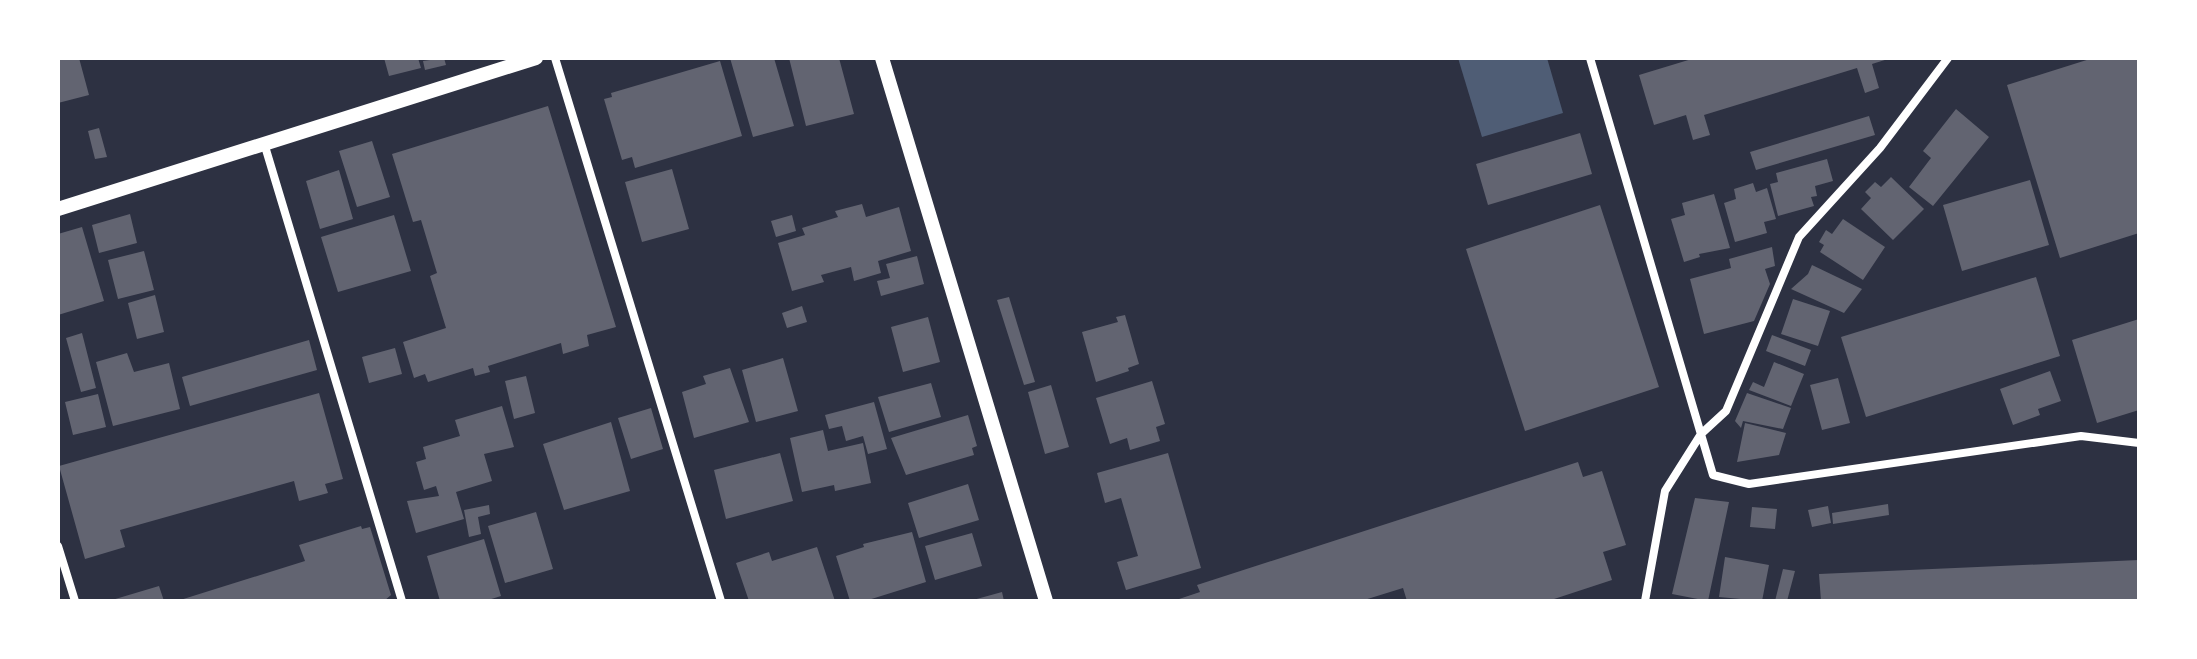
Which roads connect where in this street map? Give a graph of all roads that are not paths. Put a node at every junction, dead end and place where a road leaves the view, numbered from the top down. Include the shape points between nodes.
1 (536, 58) edge
2 (555, 58) edge
3 (882, 58) edge
4 (1590, 58) edge
5 (1948, 58) edge
6 (264, 143) junction
7 (58, 209) edge
8 (1701, 434) junction
9 (2139, 443) edge
10 (58, 546) edge
11 (75, 601) edge
12 (402, 601) edge
13 (721, 601) edge
14 (1046, 601) edge
15 (1645, 601) edge

1 - 6 street
2 - 13 street
3 - 14 street
4 - 8 street
5 - 8 street via 1880,148 1799,237 1726,411
6 - 7 street
6 - 12 street
8 - 9 street via 1713,475 1749,484 2081,436
8 - 15 street via 1665,491
10 - 11 street

